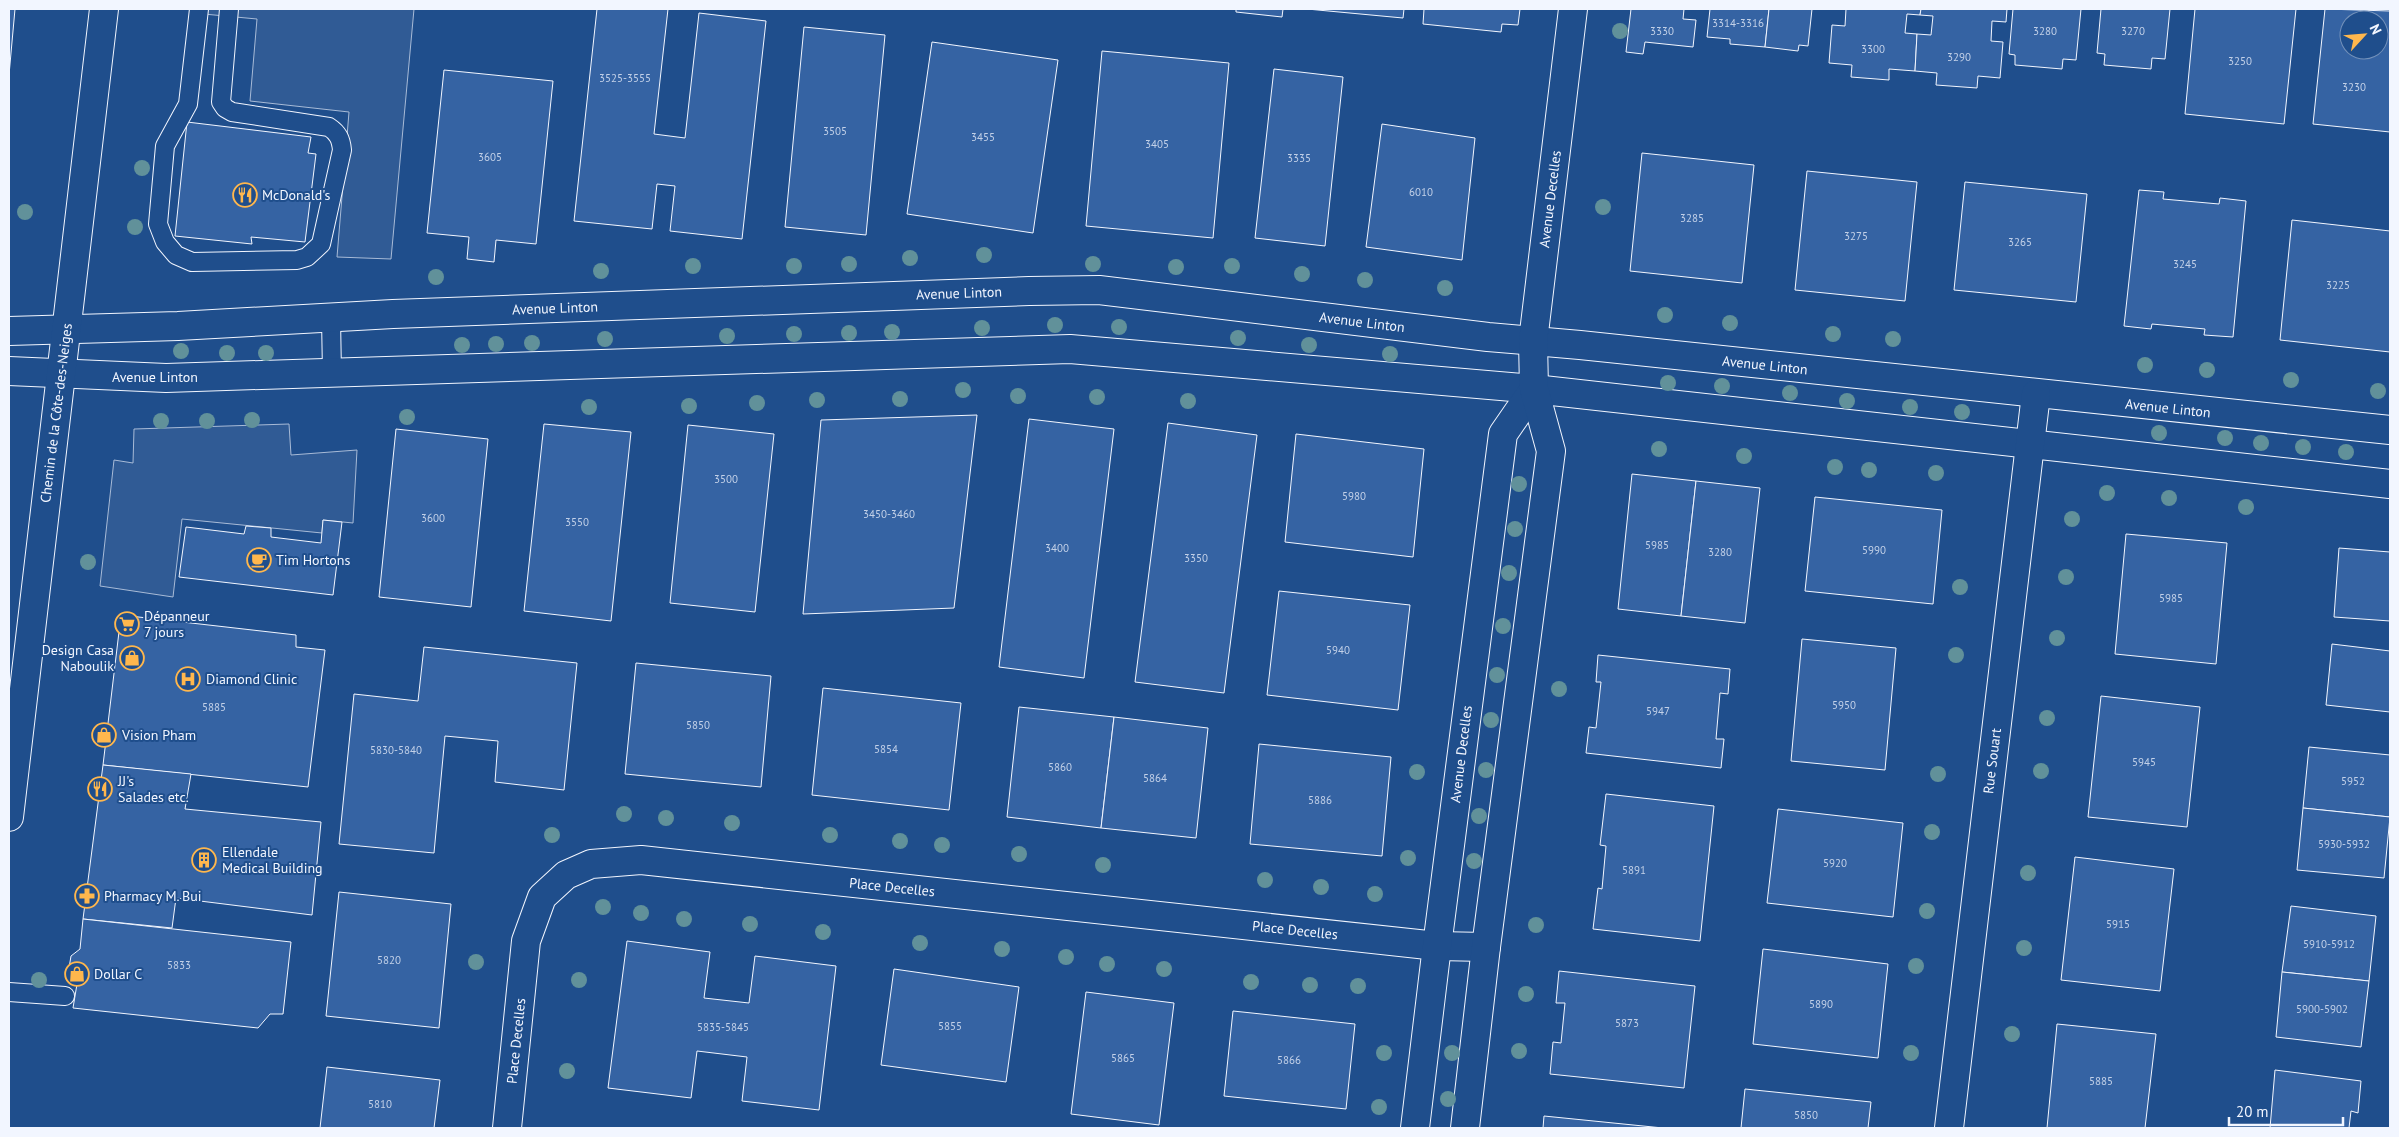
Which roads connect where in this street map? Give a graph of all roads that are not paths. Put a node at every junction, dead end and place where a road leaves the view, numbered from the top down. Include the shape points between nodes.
1 (104, 9) edge
2 (199, 9) edge
3 (229, 9) edge
4 (1573, 9) edge
5 (331, 318) junction
6 (9, 331) edge
7 (66, 331) junction
8 (1533, 341) junction
9 (9, 372) edge
10 (332, 374) junction
11 (60, 375) junction
12 (1534, 389) junction
13 (2036, 394) junction
14 (2390, 430) edge
15 (2029, 444) junction
16 (2390, 484) edge
17 (9, 817) edge
18 (1437, 946) junction
19 (1486, 948) junction
20 (9, 992) edge
21 (65, 996) dead end
22 (507, 1128) edge
23 (1416, 1128) edge
24 (1465, 1128) edge
25 (1949, 1128) edge

1 - 7 street, Chemin de la Côte-des-Neiges
2 - 3 lane via 188,104 165,146 158,224 165,242 176,255 192,262 297,260 307,257 321,244 342,150 341,142 336,131 329,127 232,112 225,108 221,102
4 - 8 street, Avenue Decelles
5 - 7 street, Avenue Linton
5 - 8 street, Avenue Linton via 1098,290
5 - 10 lane
6 - 7 street, Avenue Linton
7 - 11 street, Chemin de la Côte-des-Neiges
8 - 12 street, Avenue Decelles
8 - 13 street, Avenue Linton
9 - 11 street, Avenue Linton
10 - 11 street, Avenue Linton via 142,379
10 - 12 street, Avenue Linton via 1070,348
11 - 17 street, Chemin de la Côte-des-Neiges
12 - 15 street, Avenue Linton
12 - 18 street, Avenue Decelles via 1503,434
12 - 19 street, Avenue Decelles via 1551,450
13 - 14 street, Avenue Linton
13 - 15 street, Rue Souart
15 - 16 street, Avenue Linton
15 - 25 street, Rue Souart
18 - 19 street, Place Decelles
18 - 22 street, Place Decelles via 641,860 591,864 566,876 542,896 526,941
18 - 23 street, Avenue Decelles
19 - 24 street, Avenue Decelles
20 - 21 lane

